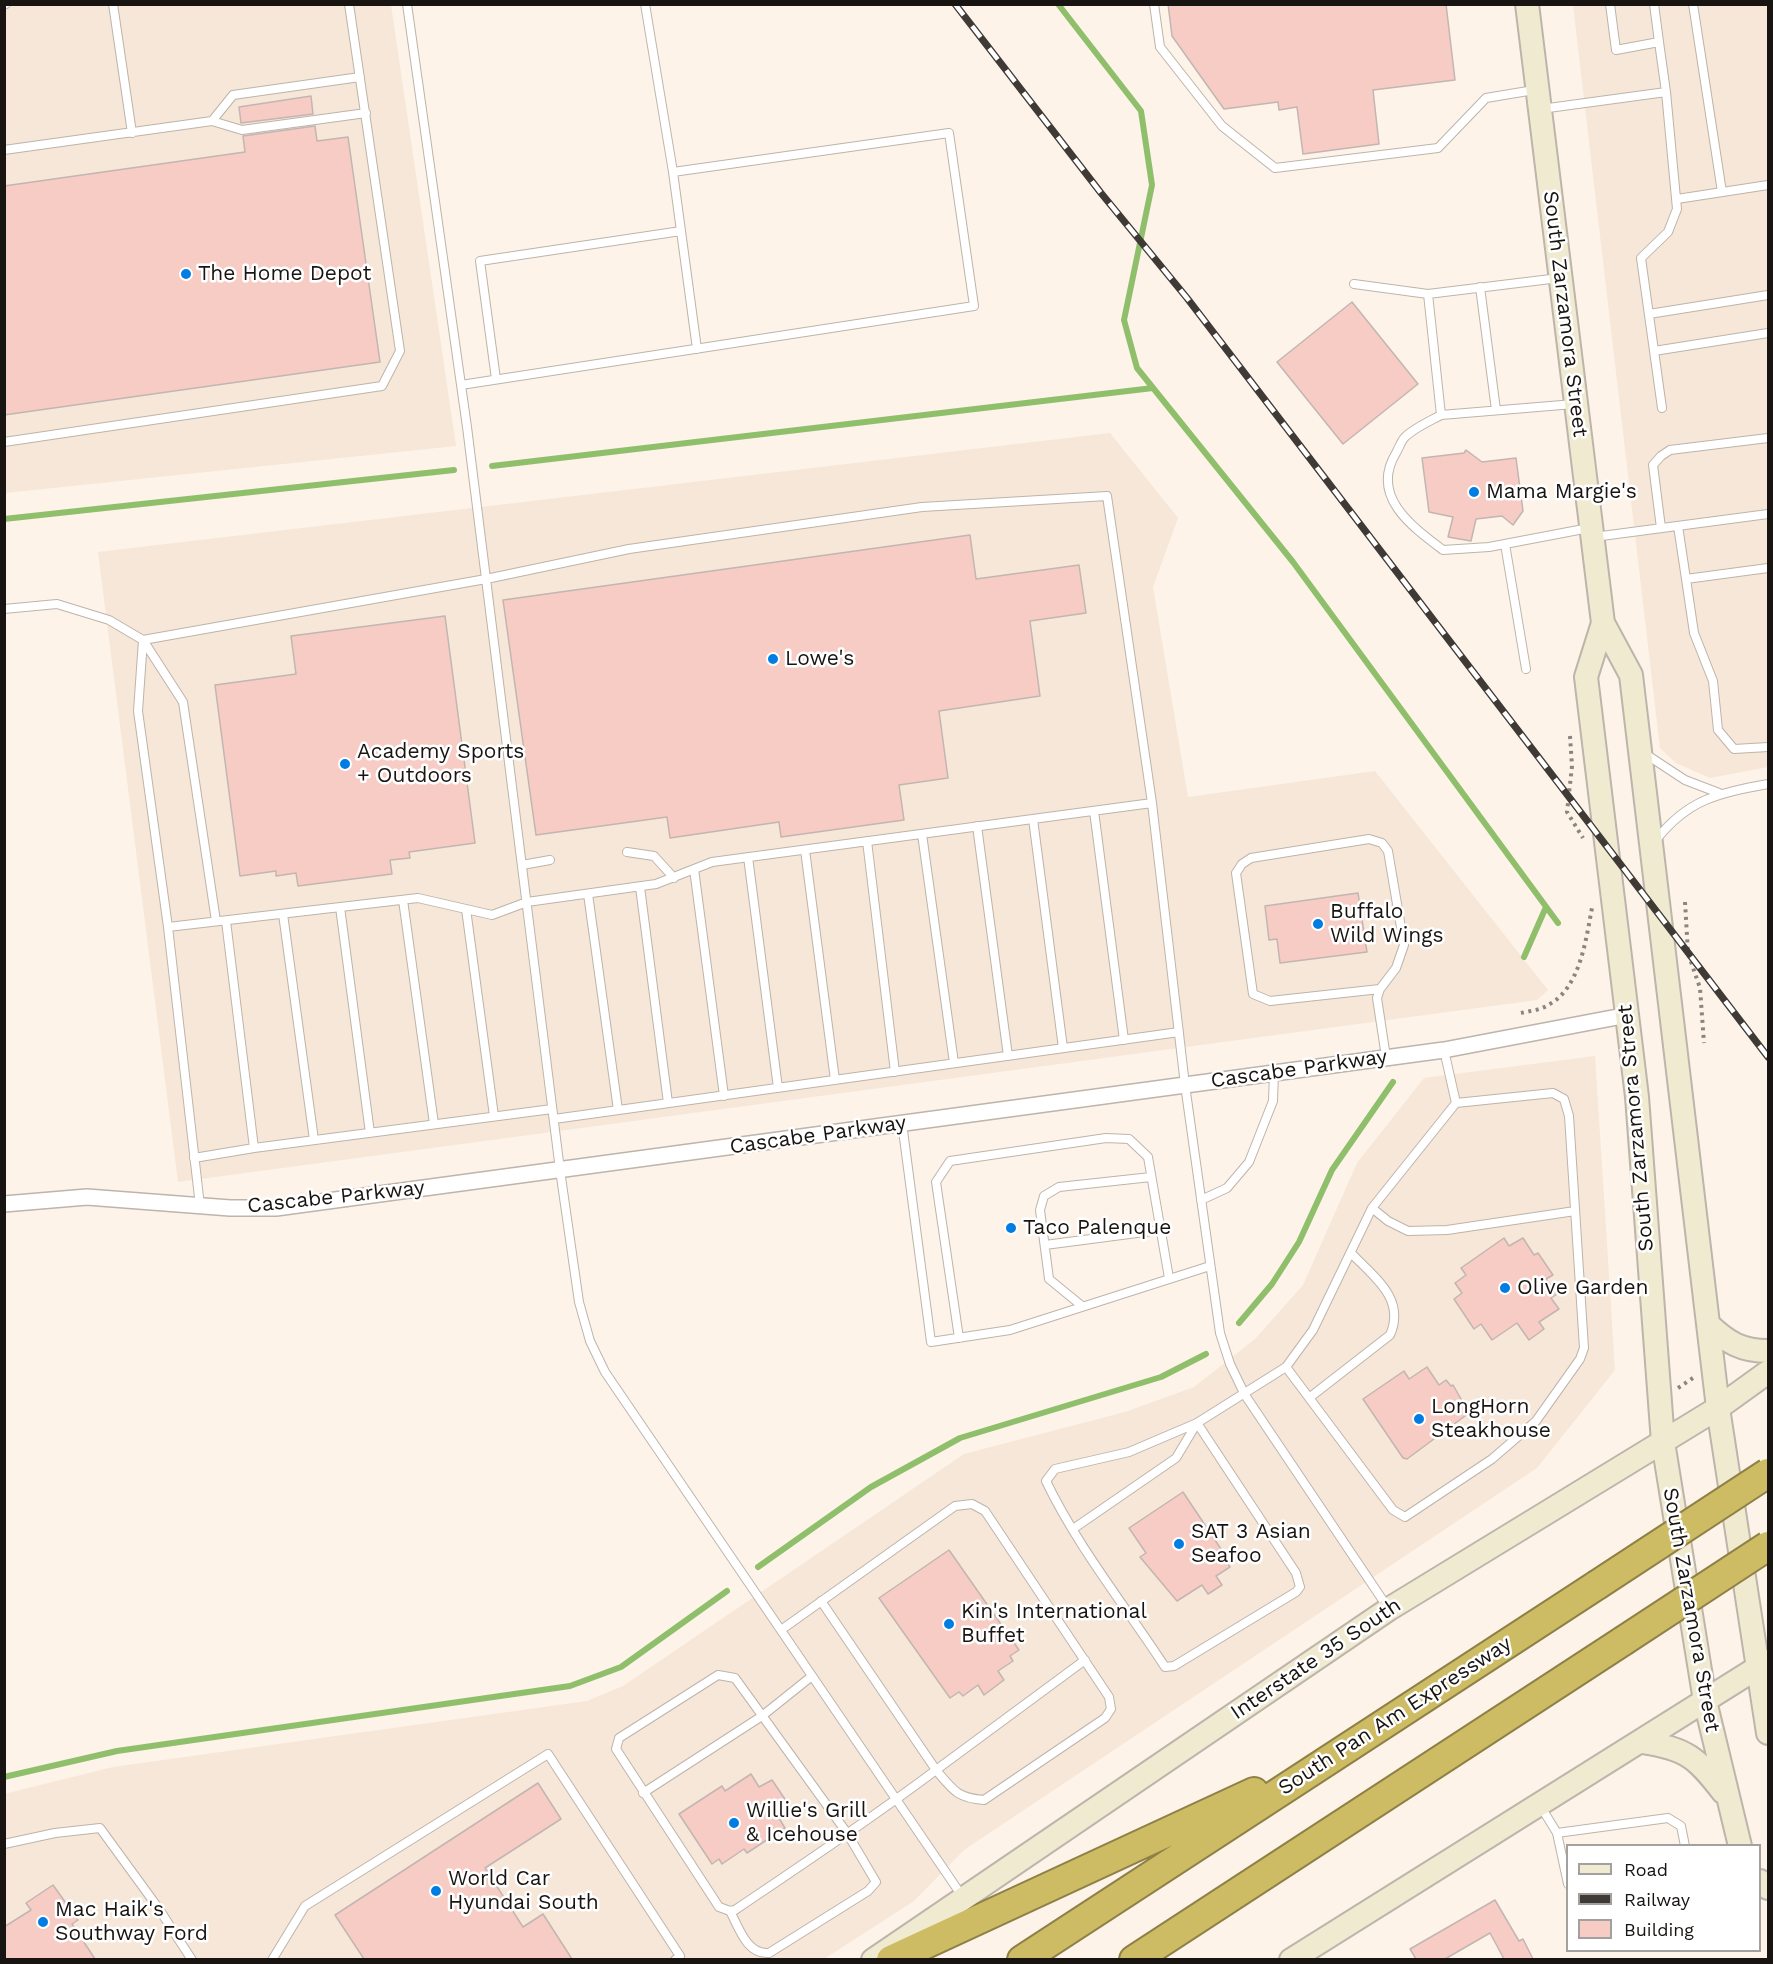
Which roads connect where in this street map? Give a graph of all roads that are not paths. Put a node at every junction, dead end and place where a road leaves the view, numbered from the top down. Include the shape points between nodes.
1 (113, 4) edge
2 (349, 4) edge
3 (407, 4) edge
4 (645, 4) edge
5 (1154, 4) edge
6 (1527, 4) edge
7 (1610, 4) edge
8 (1654, 4) edge
9 (1693, 4) edge
10 (1659, 42) junction
11 (360, 77) junction
12 (1666, 92) junction
13 (1539, 99) junction
14 (366, 113) junction
15 (212, 121) junction
16 (132, 133) junction
17 (4, 150) edge
18 (673, 172) junction
19 (1768, 185) edge
20 (1722, 192) junction
21 (1677, 199) junction
22 (681, 231) junction
23 (1560, 277) junction
24 (1354, 284) dead end
25 (1480, 287) junction
26 (1428, 294) junction
27 (1768, 295) edge
28 (1649, 314) junction
29 (1768, 333) edge
30 (698, 349) junction
31 (1654, 351) junction
32 (496, 379) junction
33 (461, 385) junction
34 (1576, 404) junction
35 (1662, 408) dead end
36 (1496, 410) junction
37 (1441, 415) junction
38 (1768, 438) edge
39 (4, 442) edge
40 (1768, 514) edge
41 (1678, 526) junction
42 (1661, 528) junction
43 (1592, 532) junction
44 (1505, 544) junction
45 (1768, 568) edge
46 (486, 579) junction
47 (1686, 579) junction
48 (4, 609) edge
49 (1603, 623) junction
50 (143, 640) junction
51 (1526, 669) dead end
52 (1768, 747) edge
53 (1640, 751) junction
54 (1768, 784) edge
55 (1719, 793) junction
56 (1152, 803) junction
57 (1094, 810) junction
58 (1033, 819) junction
59 (977, 826) junction
60 (922, 834) junction
61 (867, 842) junction
62 (1652, 845) junction
63 (805, 850) junction
64 (627, 852) dead end
65 (748, 857) junction
66 (550, 860) dead end
67 (522, 865) junction
68 (694, 869) junction
69 (674, 878) junction
70 (640, 887) junction
71 (588, 894) junction
72 (403, 900) junction
73 (526, 902) junction
74 (340, 908) junction
75 (466, 909) junction
76 (283, 914) junction
77 (216, 921) junction
78 (226, 921) junction
79 (168, 927) junction
80 (1380, 989) junction
81 (1628, 1015) junction
82 (1179, 1032) junction
83 (1124, 1040) junction
84 (1063, 1048) junction
85 (1444, 1050) junction
86 (1008, 1056) junction
87 (1386, 1057) junction
88 (954, 1064) junction
89 (895, 1072) junction
90 (1274, 1073) junction
91 (835, 1080) junction
92 (1185, 1084) junction
93 (778, 1088) junction
94 (724, 1096) junction
95 (668, 1103) junction
96 (1456, 1103) junction
97 (552, 1109) junction
98 (618, 1110) junction
99 (494, 1116) junction
100 (554, 1119) junction
101 (902, 1123) junction
102 (434, 1124) junction
103 (370, 1133) junction
104 (314, 1140) junction
105 (254, 1148) junction
106 (194, 1158) junction
107 (560, 1170) junction
108 (1151, 1177) junction
109 (1201, 1200) junction
110 (4, 1204) edge
111 (200, 1206) junction
112 (1372, 1208) junction
113 (1575, 1211) junction
114 (1160, 1230) junction
115 (1045, 1245) junction
116 (1352, 1253) junction
117 (1210, 1266) junction
118 (1169, 1278) junction
119 (1082, 1306) junction
120 (1708, 1325) junction
121 (959, 1338) junction
122 (1768, 1351) edge
123 (1286, 1367) junction
124 (1768, 1372) edge
125 (1245, 1395) junction
126 (1310, 1398) junction
127 (1718, 1408) junction
128 (1197, 1423) junction
129 (1663, 1442) junction
130 (1768, 1473) edge
131 (1073, 1529) junction
132 (1768, 1546) edge
133 (822, 1601) junction
134 (1389, 1609) junction
135 (781, 1630) junction
136 (1085, 1660) junction
137 (1763, 1664) edge
138 (812, 1676) junction
139 (1705, 1701) junction
140 (762, 1716) junction
141 (1768, 1733) edge
142 (1642, 1742) junction
143 (1328, 1760) junction
144 (936, 1770) junction
145 (643, 1793) junction
146 (1727, 1798) junction
147 (896, 1800) junction
148 (1540, 1805) junction
149 (847, 1833) junction
150 (1557, 1833) junction
151 (4, 1844) edge
152 (1685, 1844) edge
153 (1740, 1844) edge
154 (1566, 1875) edge
155 (963, 1898) junction
156 (730, 1911) junction
157 (192, 1959) edge
158 (272, 1959) edge
159 (675, 1959) edge
160 (873, 1959) edge
161 (891, 1959) edge
162 (1022, 1959) edge
163 (1134, 1959) edge
164 (1291, 1959) edge

1 - 16 lane
2 - 11 lane
3 - 33 lane
4 - 18 lane
5 - 13 lane via 1160,47 1222,126 1275,168 1438,148 1486,98
6 - 13 main road, South Zarzamora Street
7 - 10 lane via 1616,50
8 - 10 lane
9 - 20 lane
10 - 12 lane
11 - 14 lane
11 - 15 lane via 233,95
12 - 13 lane
12 - 21 lane
13 - 23 main road, South Zarzamora Street
14 - 15 lane via 242,130
14 - 39 lane via 400,351 382,386
15 - 16 lane
16 - 17 lane
18 - 22 lane
18 - 30 lane via 950,133 974,306
19 - 20 lane
20 - 21 lane
21 - 28 lane via 1668,232 1641,258
22 - 30 lane
22 - 32 lane via 480,261
23 - 25 lane
23 - 34 main road, South Zarzamora Street
24 - 26 lane
25 - 26 lane
25 - 36 lane
26 - 37 lane
27 - 28 lane
28 - 31 lane
29 - 31 lane
30 - 32 lane
31 - 35 lane
32 - 33 lane
33 - 46 lane
34 - 36 lane
34 - 43 main road, South Zarzamora Street
36 - 37 lane
37 - 44 lane via 1406,436 1388,466 1387,488 1401,515 1443,550
38 - 42 lane via 1670,450 1661,456 1653,465
40 - 41 lane
41 - 42 lane
41 - 47 lane
42 - 43 lane
43 - 44 lane
43 - 49 main road, South Zarzamora Street
44 - 51 lane
45 - 47 lane
46 - 50 lane
46 - 56 lane via 629,549 922,507 1107,496
46 - 67 lane
47 - 52 lane via 1694,633 1713,681 1718,730 1734,749
48 - 50 lane via 57,604 110,620
49 - 53 main road, South Zarzamora Street via 1631,675
49 - 81 main road, South Zarzamora Street via 1586,677
50 - 77 lane via 183,702
50 - 79 lane via 138,711
53 - 55 lane via 1685,780
53 - 62 main road, South Zarzamora Street
54 - 55 lane
55 - 62 lane via 1672,819
56 - 57 lane
56 - 82 lane
57 - 58 lane
57 - 83 lane
58 - 59 lane
58 - 84 lane
59 - 60 lane
59 - 86 lane
60 - 61 lane
60 - 88 lane
61 - 63 lane
61 - 89 lane
62 - 120 main road, South Zarzamora Street
63 - 65 lane
63 - 91 lane
64 - 69 lane via 654,856
65 - 68 lane
65 - 93 lane
66 - 67 lane
67 - 73 lane
68 - 69 lane
68 - 94 lane
69 - 70 lane
70 - 71 lane
70 - 95 lane
71 - 73 lane
71 - 98 lane
72 - 74 lane
72 - 75 lane via 418,898
72 - 102 lane
73 - 75 lane via 492,915
73 - 97 lane
74 - 76 lane
74 - 103 lane
75 - 99 lane
76 - 78 lane
76 - 104 lane
77 - 78 lane
77 - 79 lane
78 - 105 lane
79 - 106 lane
80 - 80 lane via 1396,968 1404,945 1388,851 1382,843 1369,839 1251,858 1242,864 1236,873 1256,997 1270,1001
80 - 87 lane via 1377,998
81 - 85 street, Cascabe Parkway
81 - 129 main road, South Zarzamora Street
82 - 83 lane
82 - 92 lane
83 - 84 lane
84 - 86 lane
85 - 87 street, Cascabe Parkway
85 - 96 lane
86 - 88 lane
87 - 90 street, Cascabe Parkway
88 - 89 lane
89 - 91 lane
90 - 92 street, Cascabe Parkway
90 - 109 lane via 1273,1101 1249,1162 1227,1188
91 - 93 lane
92 - 101 street, Cascabe Parkway
92 - 109 lane
93 - 94 lane
94 - 95 lane
95 - 98 lane
96 - 112 lane
96 - 113 lane via 1553,1093 1564,1099 1569,1116
97 - 99 lane
97 - 100 lane
98 - 100 lane
99 - 102 lane
100 - 107 lane
101 - 107 street, Cascabe Parkway
101 - 121 lane via 931,1342
102 - 103 lane
103 - 104 lane
104 - 105 lane
105 - 106 lane
106 - 111 lane
107 - 111 street, Cascabe Parkway via 276,1208
107 - 135 lane via 579,1302 590,1341 605,1372
108 - 114 lane
108 - 115 lane via 1059,1187 1044,1196 1041,1210
108 - 121 lane via 1148,1157 1129,1139 1106,1138 950,1161 936,1182
109 - 117 lane
110 - 111 street, Cascabe Parkway via 87,1197
112 - 113 lane via 1408,1231 1447,1230
112 - 116 lane
113 - 126 lane via 1584,1348 1536,1421 1492,1459 1405,1517 1393,1510
114 - 115 lane
114 - 118 lane
115 - 119 lane via 1049,1279
116 - 123 lane via 1313,1330
116 - 126 lane via 1388,1293 1396,1321 1390,1335
117 - 118 lane
117 - 125 lane via 1220,1333
118 - 119 lane
119 - 121 lane via 1010,1330
120 - 122 main road via 1728,1344 1750,1351
120 - 127 main road, South Zarzamora Street
123 - 125 lane
123 - 126 lane
124 - 127 main road, Interstate 35 South
125 - 128 lane
125 - 134 lane
127 - 129 main road, Interstate 35 South
127 - 137 main road, South Zarzamora Street
128 - 131 lane via 1176,1458
128 - 131 lane via 1129,1452 1049,1474 1046,1481
128 - 131 lane via 1296,1573 1300,1587 1296,1592 1174,1666 1165,1667
129 - 134 main road, Interstate 35 South
129 - 139 main road, South Zarzamora Street
130 - 143 highway, South Pan Am Expressway, bridge
132 - 163 highway, bridge
133 - 135 lane
133 - 136 lane via 955,1506 972,1504 985,1511
133 - 144 lane
134 - 155 main road, Interstate 35 South
135 - 138 lane
136 - 144 lane
136 - 144 lane via 1109,1697 1111,1708 1105,1718 984,1800 967,1799 955,1793
137 - 139 main road
137 - 141 main road, South Zarzamora Street
138 - 140 lane
138 - 147 lane
139 - 142 main road
139 - 146 main road, South Zarzamora Street
140 - 145 lane
140 - 145 lane via 735,1678 717,1675 618,1738 618,1755
140 - 149 lane
142 - 146 main road via 1671,1746 1699,1761
142 - 148 main road
143 - 161 highway
143 - 162 highway, South Pan Am Expressway
144 - 147 lane
145 - 156 lane via 719,1906
146 - 153 main road, South Zarzamora Street
147 - 149 lane
147 - 155 lane
148 - 150 lane
148 - 164 main road
149 - 156 lane
149 - 156 lane via 875,1878 868,1891 769,1953 752,1950
150 - 152 lane via 1668,1818 1681,1826
150 - 154 lane
151 - 157 lane via 100,1827
155 - 160 main road, Interstate 35 South
158 - 159 lane via 304,1906 548,1754 680,1956

